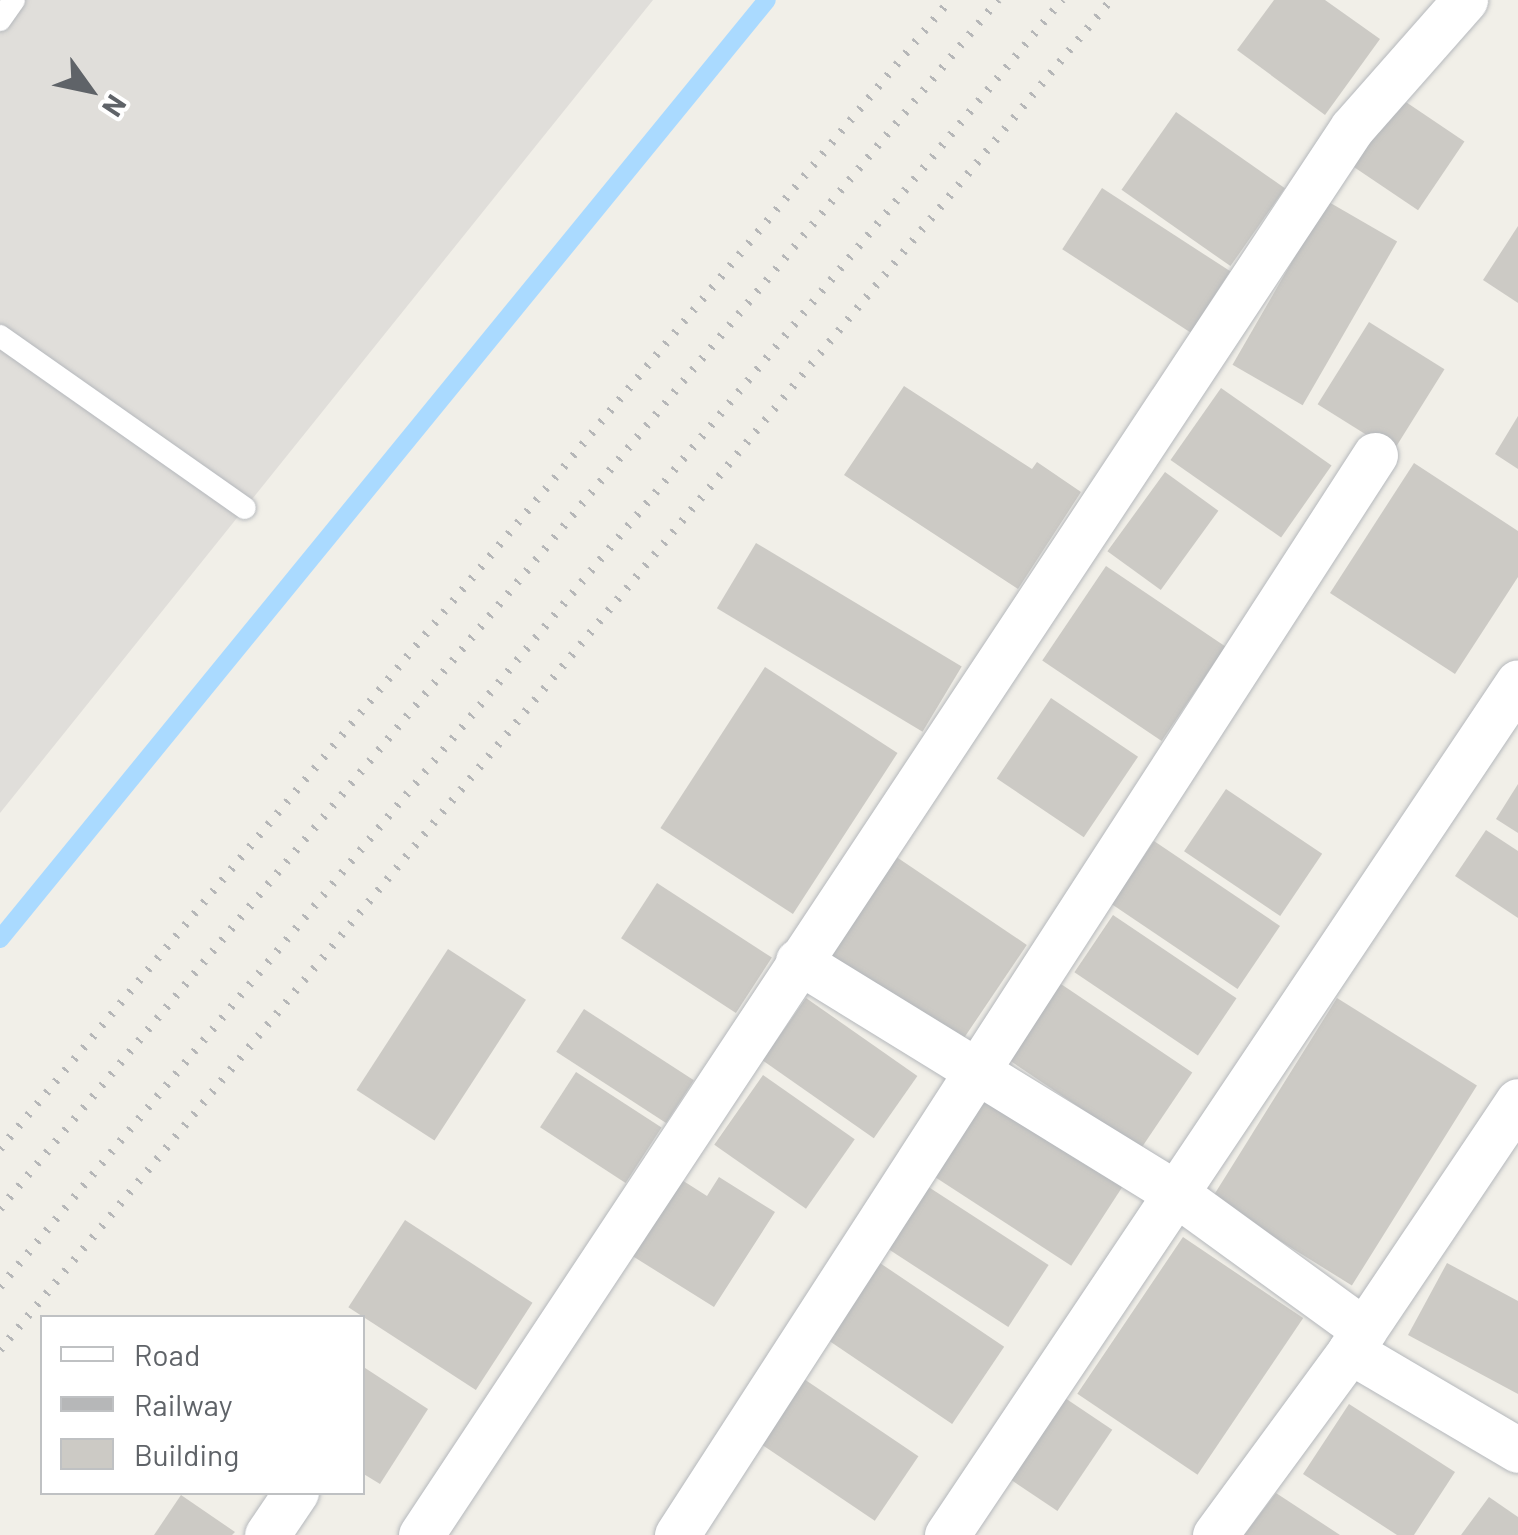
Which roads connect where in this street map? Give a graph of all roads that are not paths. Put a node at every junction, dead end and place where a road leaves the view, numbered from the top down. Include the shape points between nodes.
1 (14, 0) edge
2 (1465, 0) edge
3 (0, 20) edge
4 (0, 336) edge
5 (1375, 456) dead end
6 (245, 508) dead end
7 (1518, 682) edge
8 (798, 961) junction
9 (978, 1069) junction
10 (1518, 1102) edge
11 (1178, 1195) junction
12 (1357, 1341) junction
13 (1518, 1450) edge
14 (294, 1495) edge
15 (432, 1532) edge
16 (267, 1535) edge
17 (676, 1535) edge
18 (947, 1535) edge
19 (1214, 1535) edge

1 - 3 lane
2 - 8 street via 1352,128
4 - 6 lane
5 - 9 street
7 - 11 street
8 - 9 street
8 - 15 street
9 - 11 street
9 - 17 street
10 - 12 street
11 - 12 street
11 - 18 street
12 - 13 street
12 - 19 street
14 - 16 street

